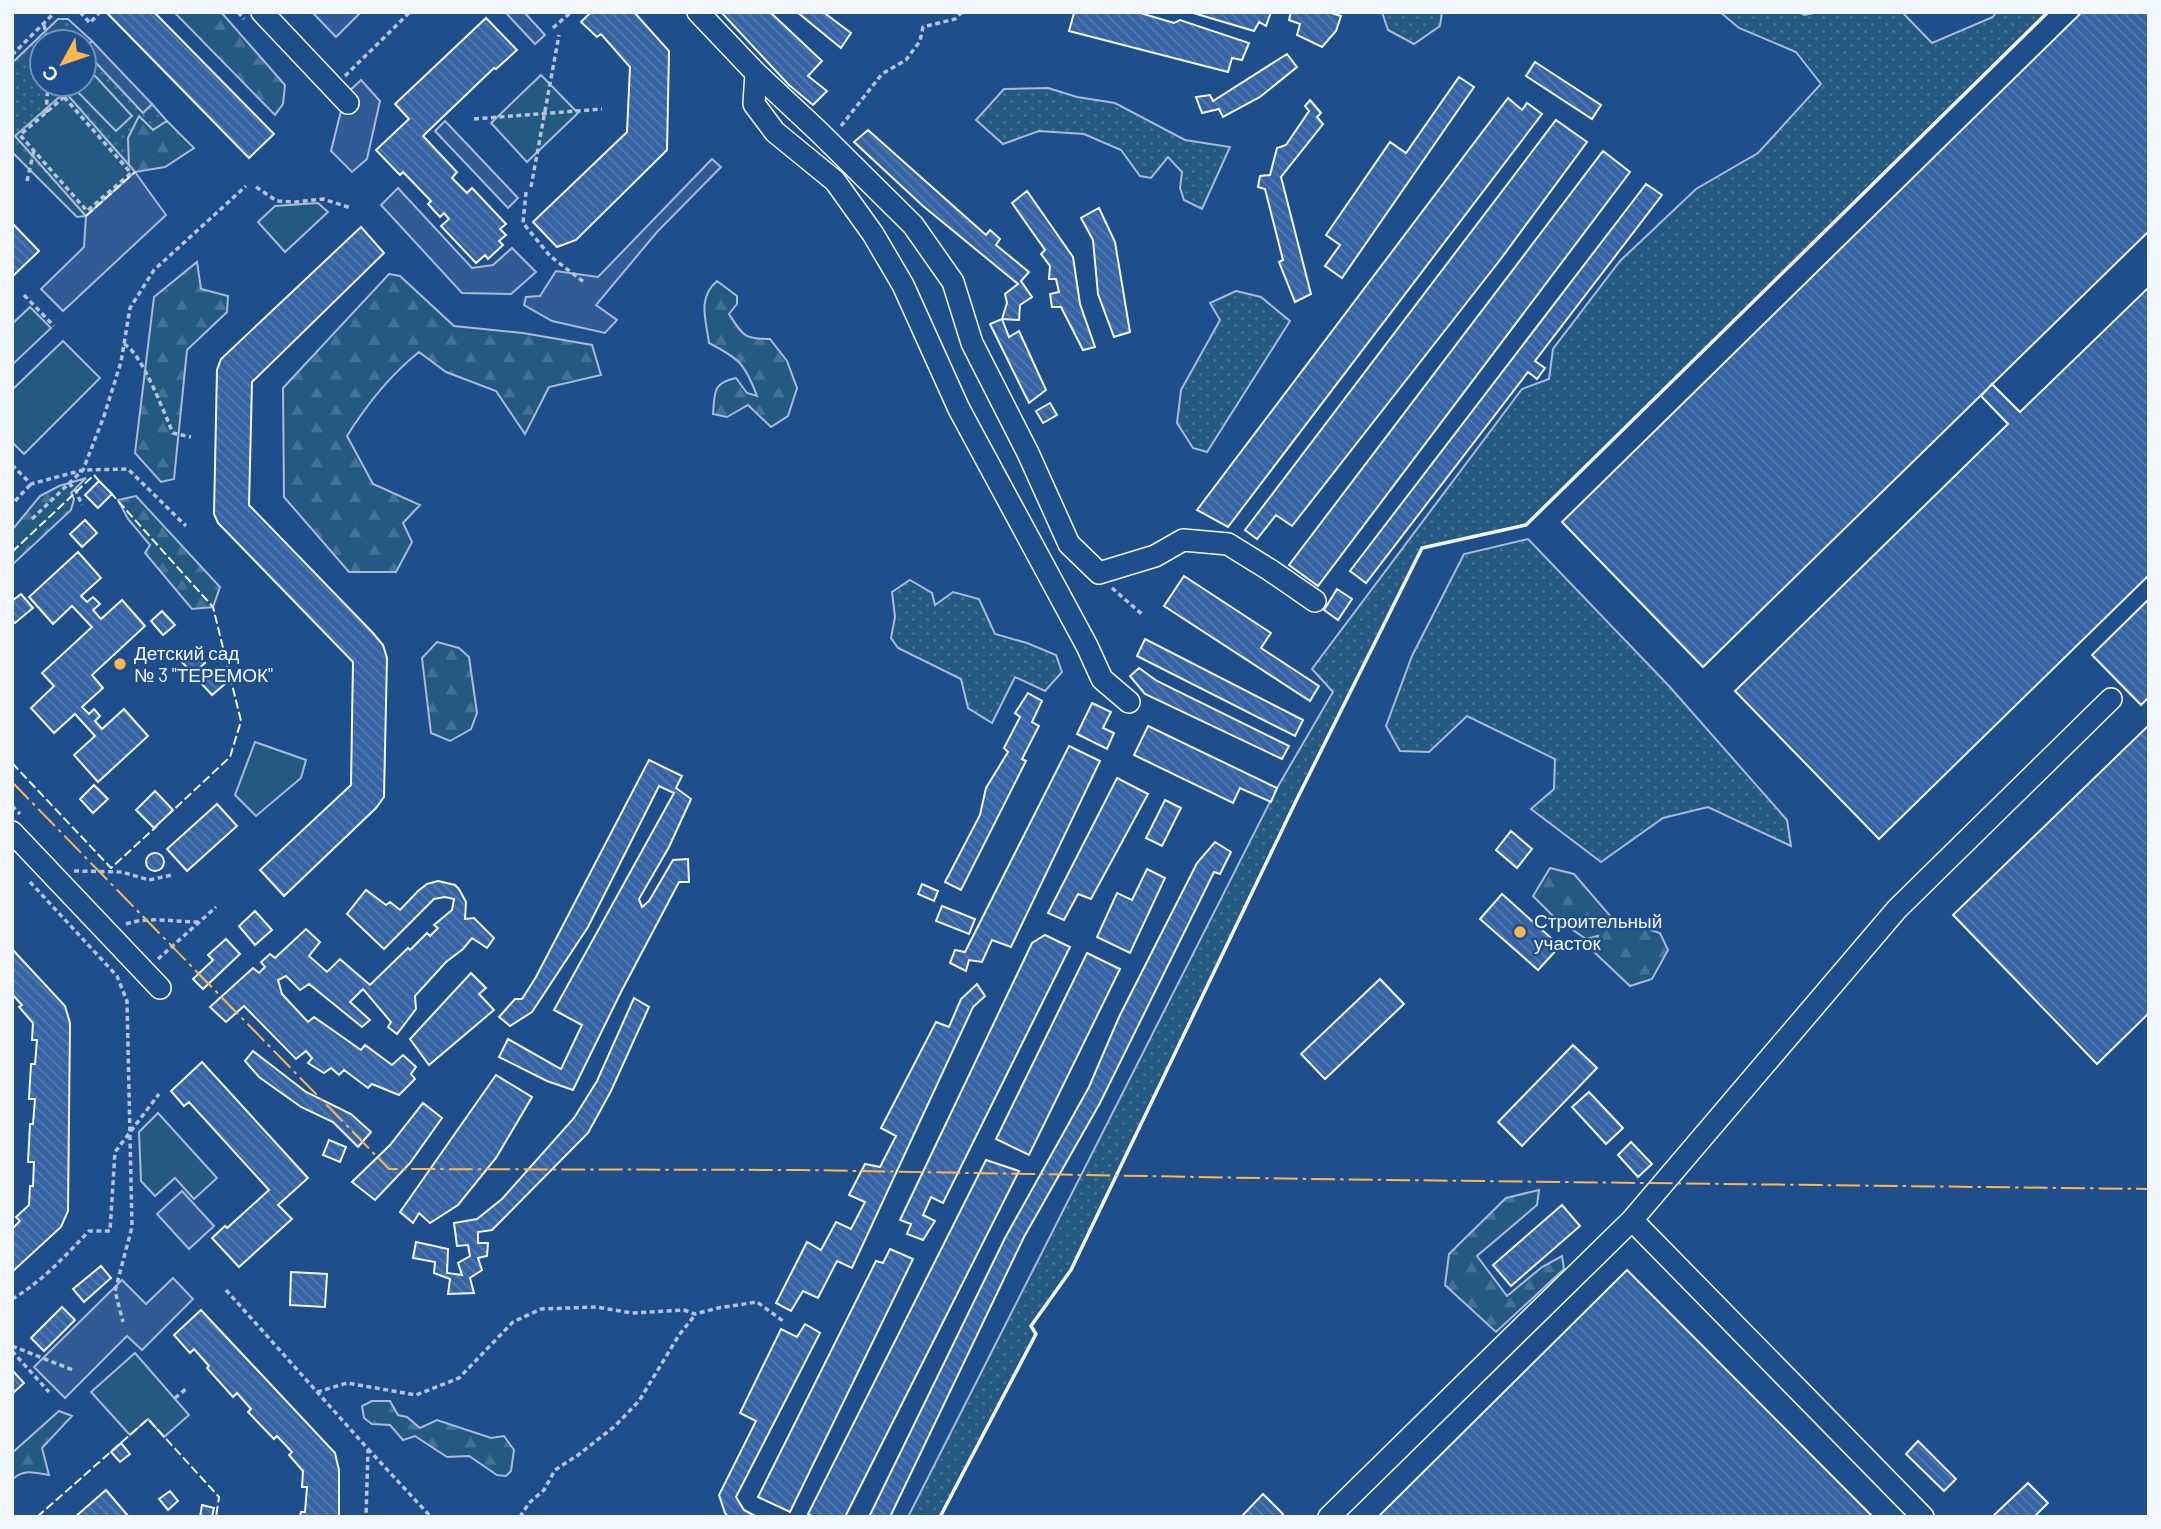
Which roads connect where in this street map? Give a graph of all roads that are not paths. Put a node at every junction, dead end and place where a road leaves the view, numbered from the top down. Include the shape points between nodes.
1 (262, 12) edge
2 (698, 12) edge
3 (756, 73) junction
4 (341, 95) road end
5 (1315, 601) dead end
6 (2111, 699) dead end
7 (1129, 702) dead end
8 (12, 832) edge
9 (160, 988) dead end
10 (1632, 1220) junction
11 (1329, 1517) edge
12 (1923, 1517) edge

1 - 4 street
2 - 3 street
3 - 5 street via 913,225 953,282 972,343 1069,544 1099,573 1155,556 1183,540 1228,544
3 - 7 street via 754,103 775,132 835,181 873,234 903,285 959,409 1102,679
6 - 10 street via 1897,909
8 - 9 street
10 - 11 street
10 - 12 street

